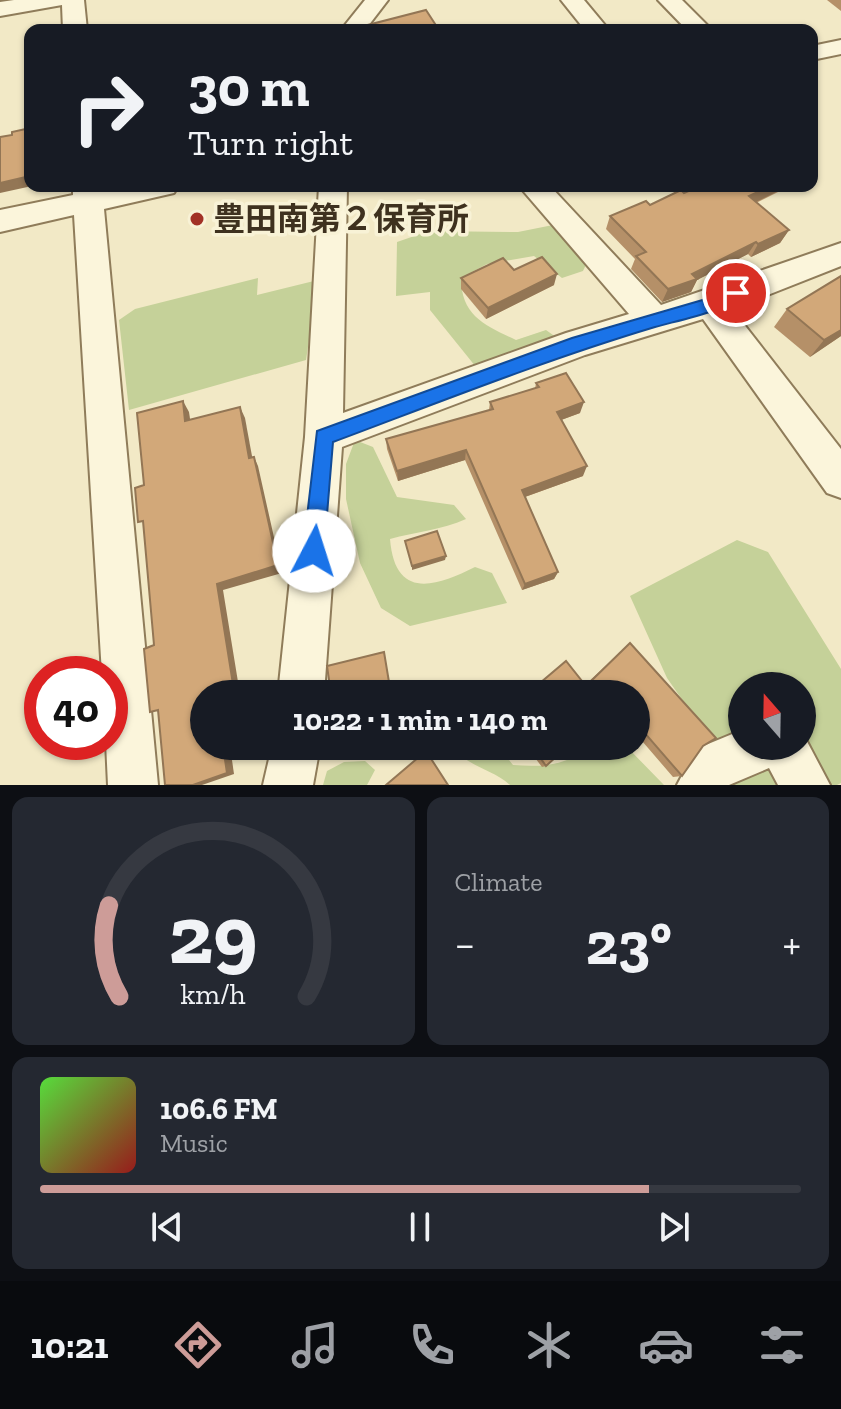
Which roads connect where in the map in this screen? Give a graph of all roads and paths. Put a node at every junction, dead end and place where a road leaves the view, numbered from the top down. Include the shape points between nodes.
1 (57, 0) edge
2 (73, 0) edge
3 (377, 0) edge
4 (572, 0) edge
5 (669, 0) edge
6 (0, 9) edge
7 (75, 24) edge
8 (358, 24) edge
9 (592, 24) edge
10 (694, 24) edge
11 (841, 47) edge
12 (818, 52) edge
13 (333, 192) edge
14 (538, 192) edge
15 (88, 194) edge
16 (0, 221) edge
17 (841, 254) edge
18 (710, 304) junction
19 (653, 319) junction
20 (324, 437) junction
21 (841, 480) edge
22 (302, 680) edge
23 (293, 760) edge
24 (728, 760) edge
25 (791, 760) edge
26 (133, 785) edge
27 (288, 785) edge
28 (702, 785) edge
29 (805, 785) edge

1 - 6 street
2 - 7 street
3 - 8 street
4 - 9 street
5 - 10 street
11 - 12 street
13 - 20 street
14 - 19 street
15 - 16 street
15 - 26 street
17 - 18 street
18 - 19 street
18 - 21 street
19 - 20 street
20 - 22 street
23 - 27 street
24 - 28 street via 713,766
25 - 29 street

